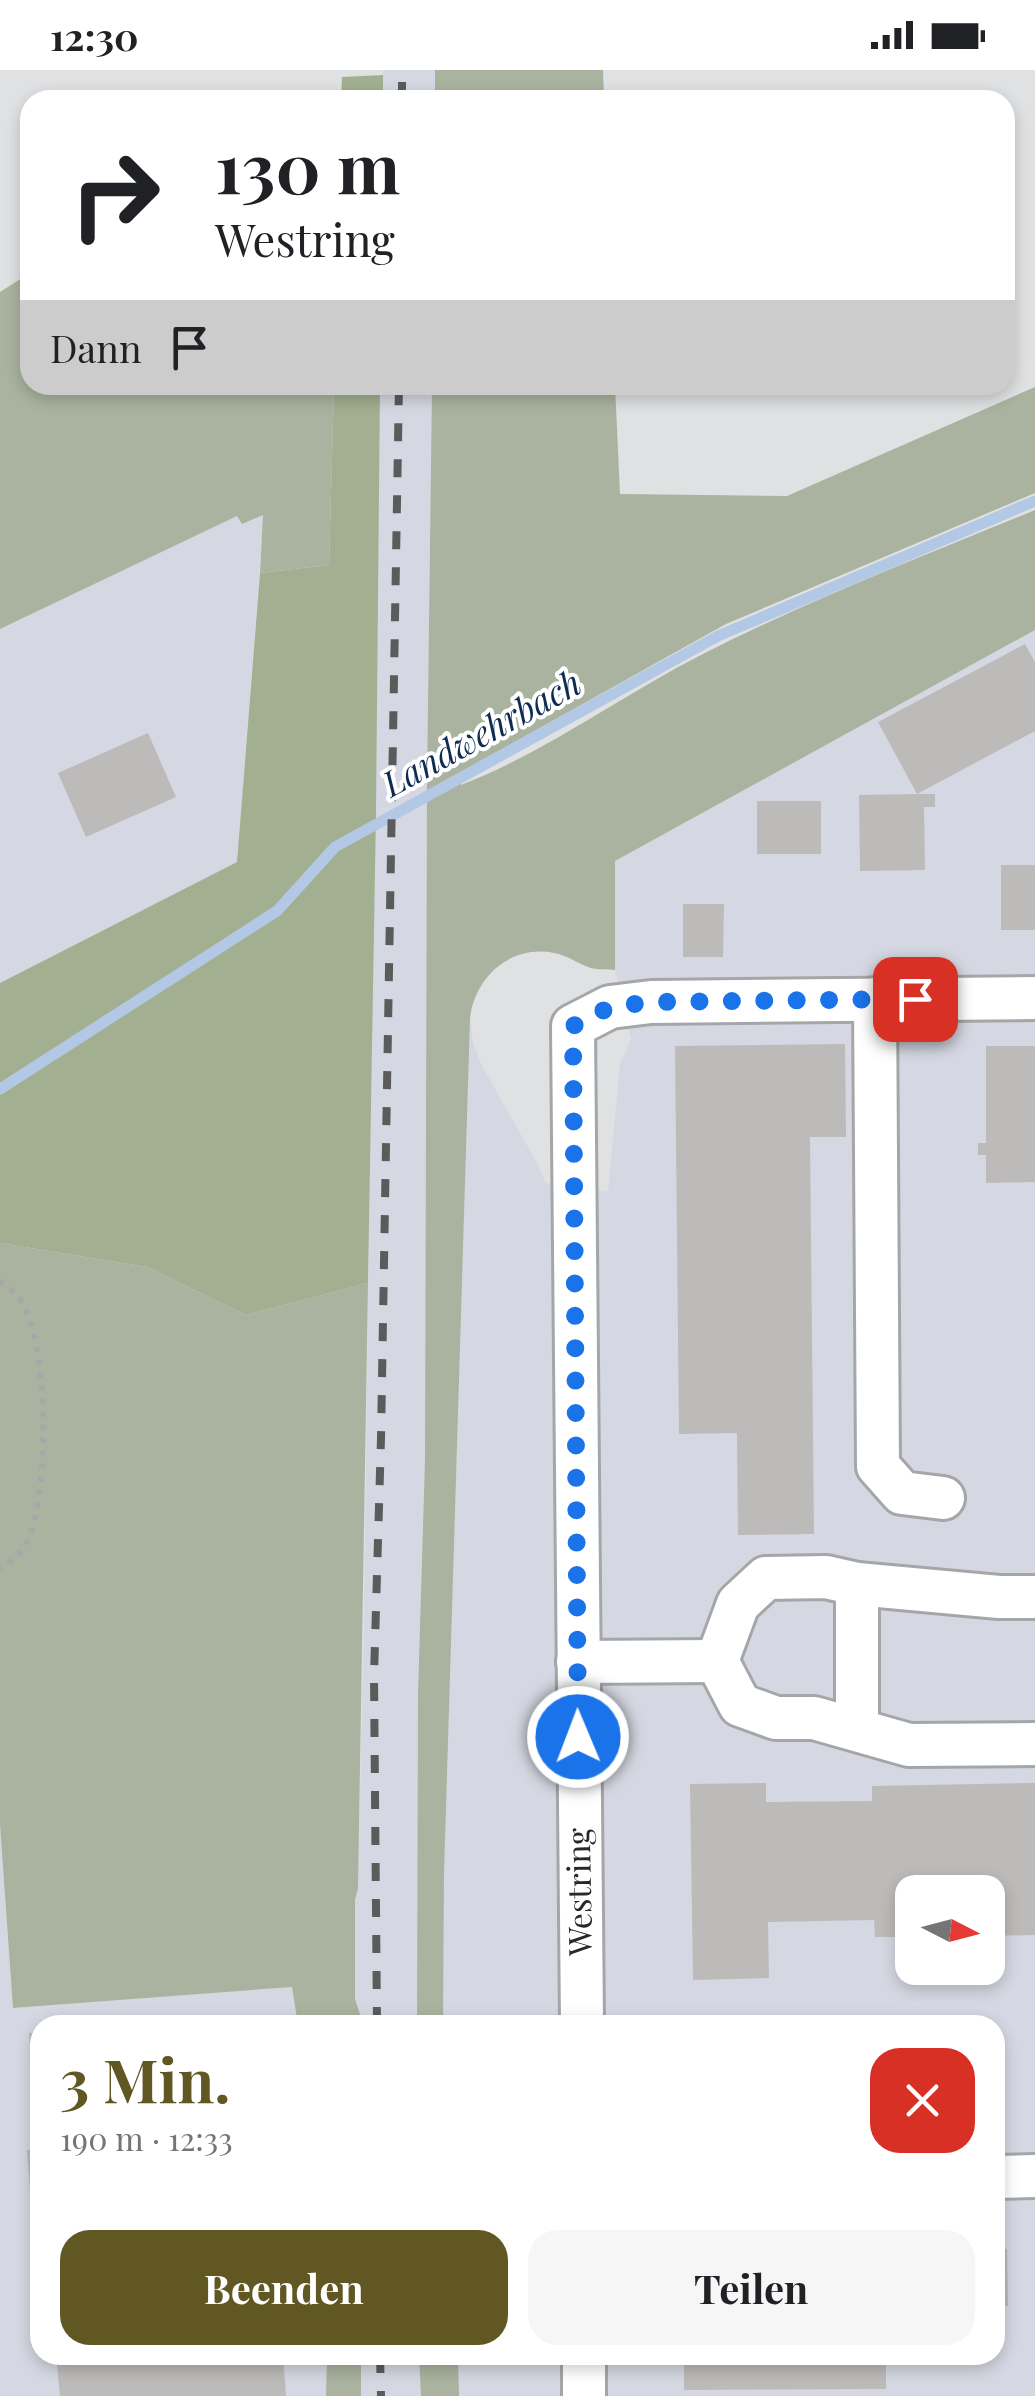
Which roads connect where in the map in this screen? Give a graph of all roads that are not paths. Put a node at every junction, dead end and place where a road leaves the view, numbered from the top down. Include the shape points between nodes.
1 (1035, 998) edge
2 (876, 1000) junction
3 (943, 1498) dead end
4 (857, 1584) junction
5 (1035, 1597) edge
6 (717, 1660) junction
7 (578, 1662) junction
8 (857, 1729) junction
9 (1035, 1744) edge
10 (582, 2015) edge
11 (1035, 2176) edge
12 (1005, 2177) edge
13 (584, 2365) edge
14 (584, 2396) edge

1 - 2 street, Westring
2 - 3 street via 878,1466 902,1493
2 - 7 street, Westring via 650,1002 610,1007 573,1026
4 - 5 street
4 - 6 street via 766,1578 738,1604
4 - 8 street
6 - 7 street
6 - 8 street via 740,1706
7 - 10 street, Westring
8 - 9 street via 909,1745
11 - 12 street
13 - 14 street

